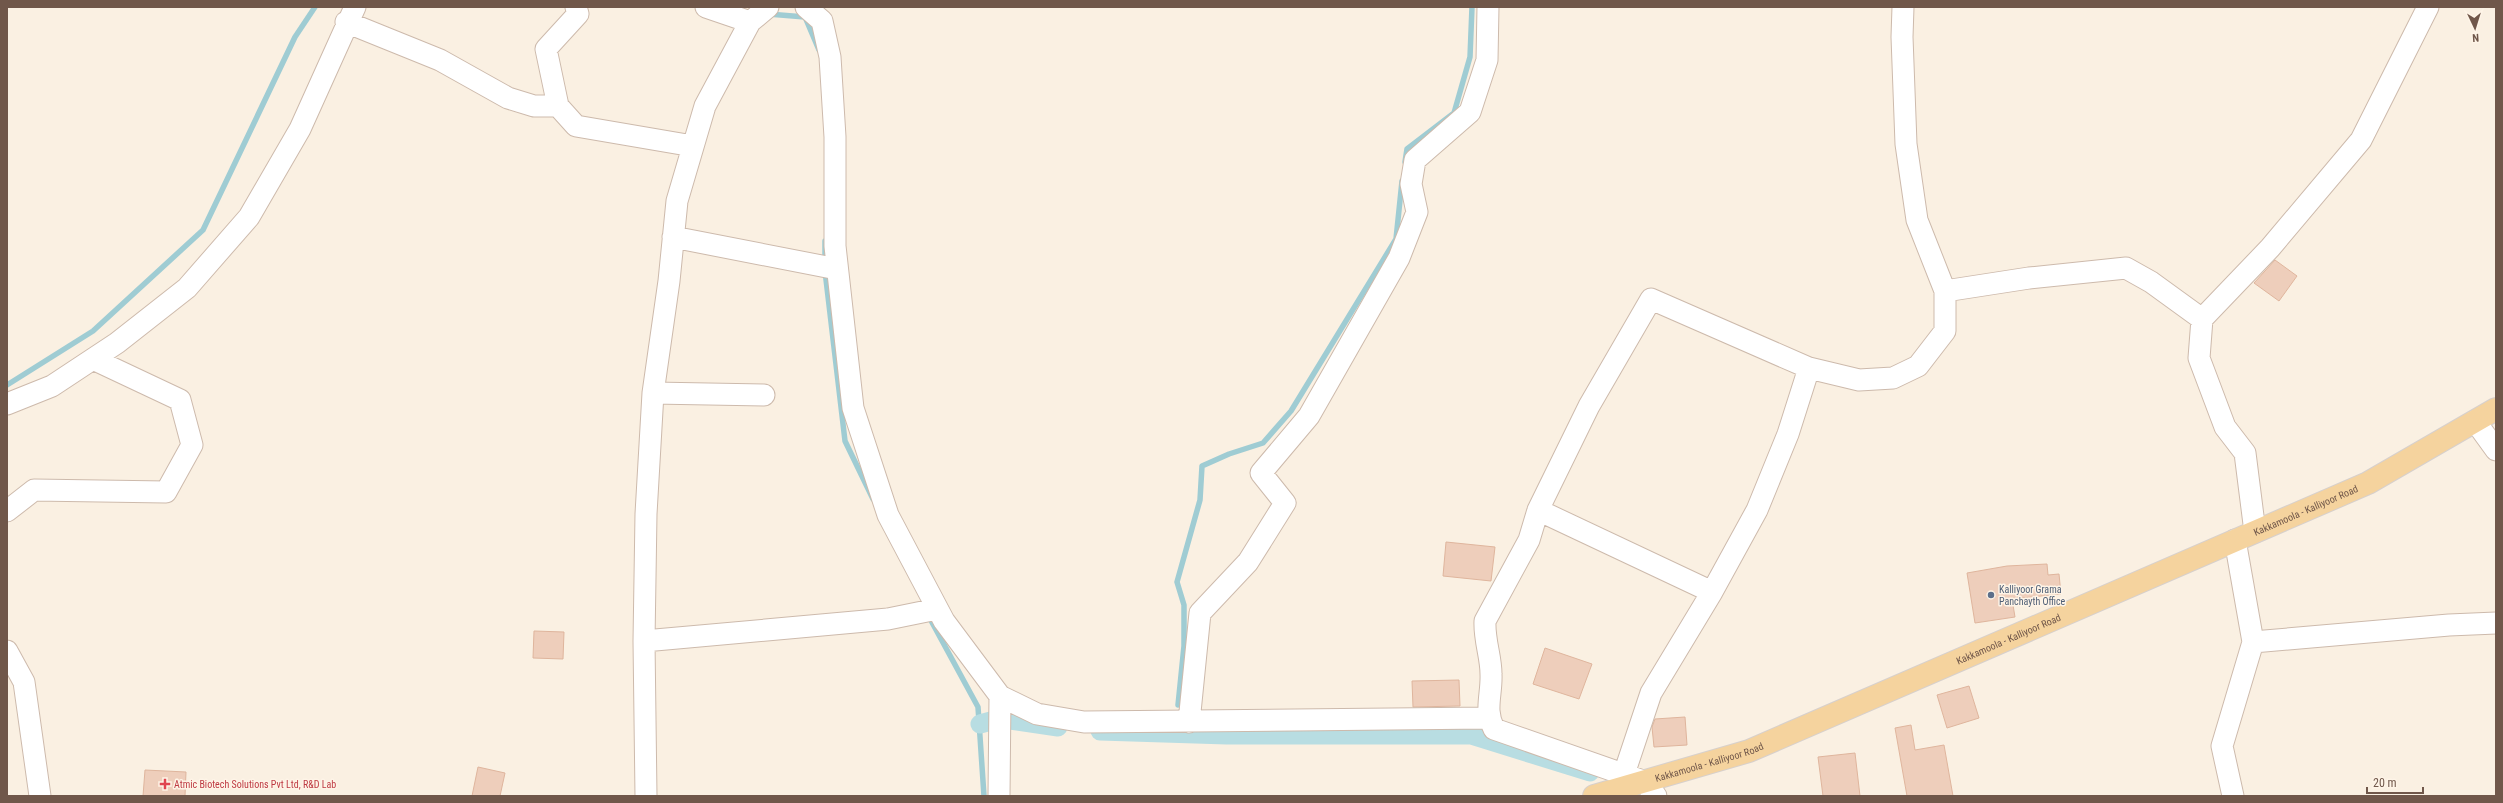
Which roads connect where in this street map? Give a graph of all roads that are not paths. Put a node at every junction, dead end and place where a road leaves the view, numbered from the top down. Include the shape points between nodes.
1 (576, 7) edge
2 (706, 7) edge
3 (768, 7) edge
4 (806, 7) edge
5 (1488, 7) edge
6 (1903, 7) edge
7 (2428, 7) edge
8 (351, 15) edge
9 (750, 22) junction
10 (558, 106) junction
11 (693, 146) junction
12 (673, 237) junction
13 (837, 269) junction
14 (1946, 291) junction
15 (2202, 319) junction
16 (93, 359) junction
17 (1809, 368) junction
18 (653, 393) junction
19 (764, 395) dead end
20 (7, 404) edge
21 (2496, 409) edge
22 (2475, 421) junction
23 (2496, 450) edge
24 (1538, 510) junction
25 (7, 512) edge
26 (2255, 532) junction
27 (2235, 540) junction
28 (1712, 592) junction
29 (937, 609) junction
30 (2496, 623) edge
31 (644, 641) junction
32 (2253, 642) junction
33 (7, 650) edge
34 (1000, 696) junction
35 (1488, 718) junction
36 (1189, 722) junction
37 (1641, 784) edge
38 (40, 796) edge
39 (646, 796) edge
40 (999, 796) edge
41 (1594, 796) edge
42 (2233, 796) edge

1 - 10 street via 578,14 546,49
2 - 9 street
3 - 9 street
4 - 13 street via 822,21 830,57 835,138
5 - 36 street via 1487,60 1470,112 1415,160 1411,184 1417,212 1399,258 1309,416 1261,473 1285,503 1248,562 1200,613
6 - 14 street via 1906,144 1917,220
7 - 15 street via 2361,140 2270,248
8 - 10 street via 508,98 534,106
8 - 16 street via 300,129 249,217 187,288
9 - 11 street via 705,106
10 - 11 street via 576,126
11 - 12 street via 677,201
12 - 13 street
12 - 18 street
13 - 29 street via 853,408 888,515
14 - 15 street via 2044,276 2126,268 2151,282
14 - 17 street via 1945,331 1918,366 1893,378 1859,380
15 - 26 street via 2199,358 2225,426 2245,453
16 - 20 street via 52,386
16 - 25 street via 180,400 192,445 166,492 34,490
17 - 24 street via 1651,299 1589,406
17 - 28 street via 1788,434 1758,510
18 - 19 street
18 - 31 street via 646,514
21 - 22 main road, Kakkamoola - Kalliyoor Road
22 - 23 street
22 - 26 main road, Kakkamoola - Kalliyoor Road via 2368,483
24 - 28 street
24 - 35 street via 1529,540 1485,621 1484,634 1491,674
26 - 27 main road, Kakkamoola - Kalliyoor Road
27 - 32 street
27 - 37 main road, Kakkamoola - Kalliyoor Road via 1749,751
28 - 37 street via 1651,692
29 - 31 street via 888,619
29 - 34 street
30 - 32 street
31 - 39 street
32 - 42 street via 2222,746
33 - 38 street via 24,682
34 - 36 street via 1037,714 1084,722
34 - 40 street
35 - 36 street
35 - 37 street via 1494,729
37 - 41 main road, Kakkamoola - Kalliyoor Road

